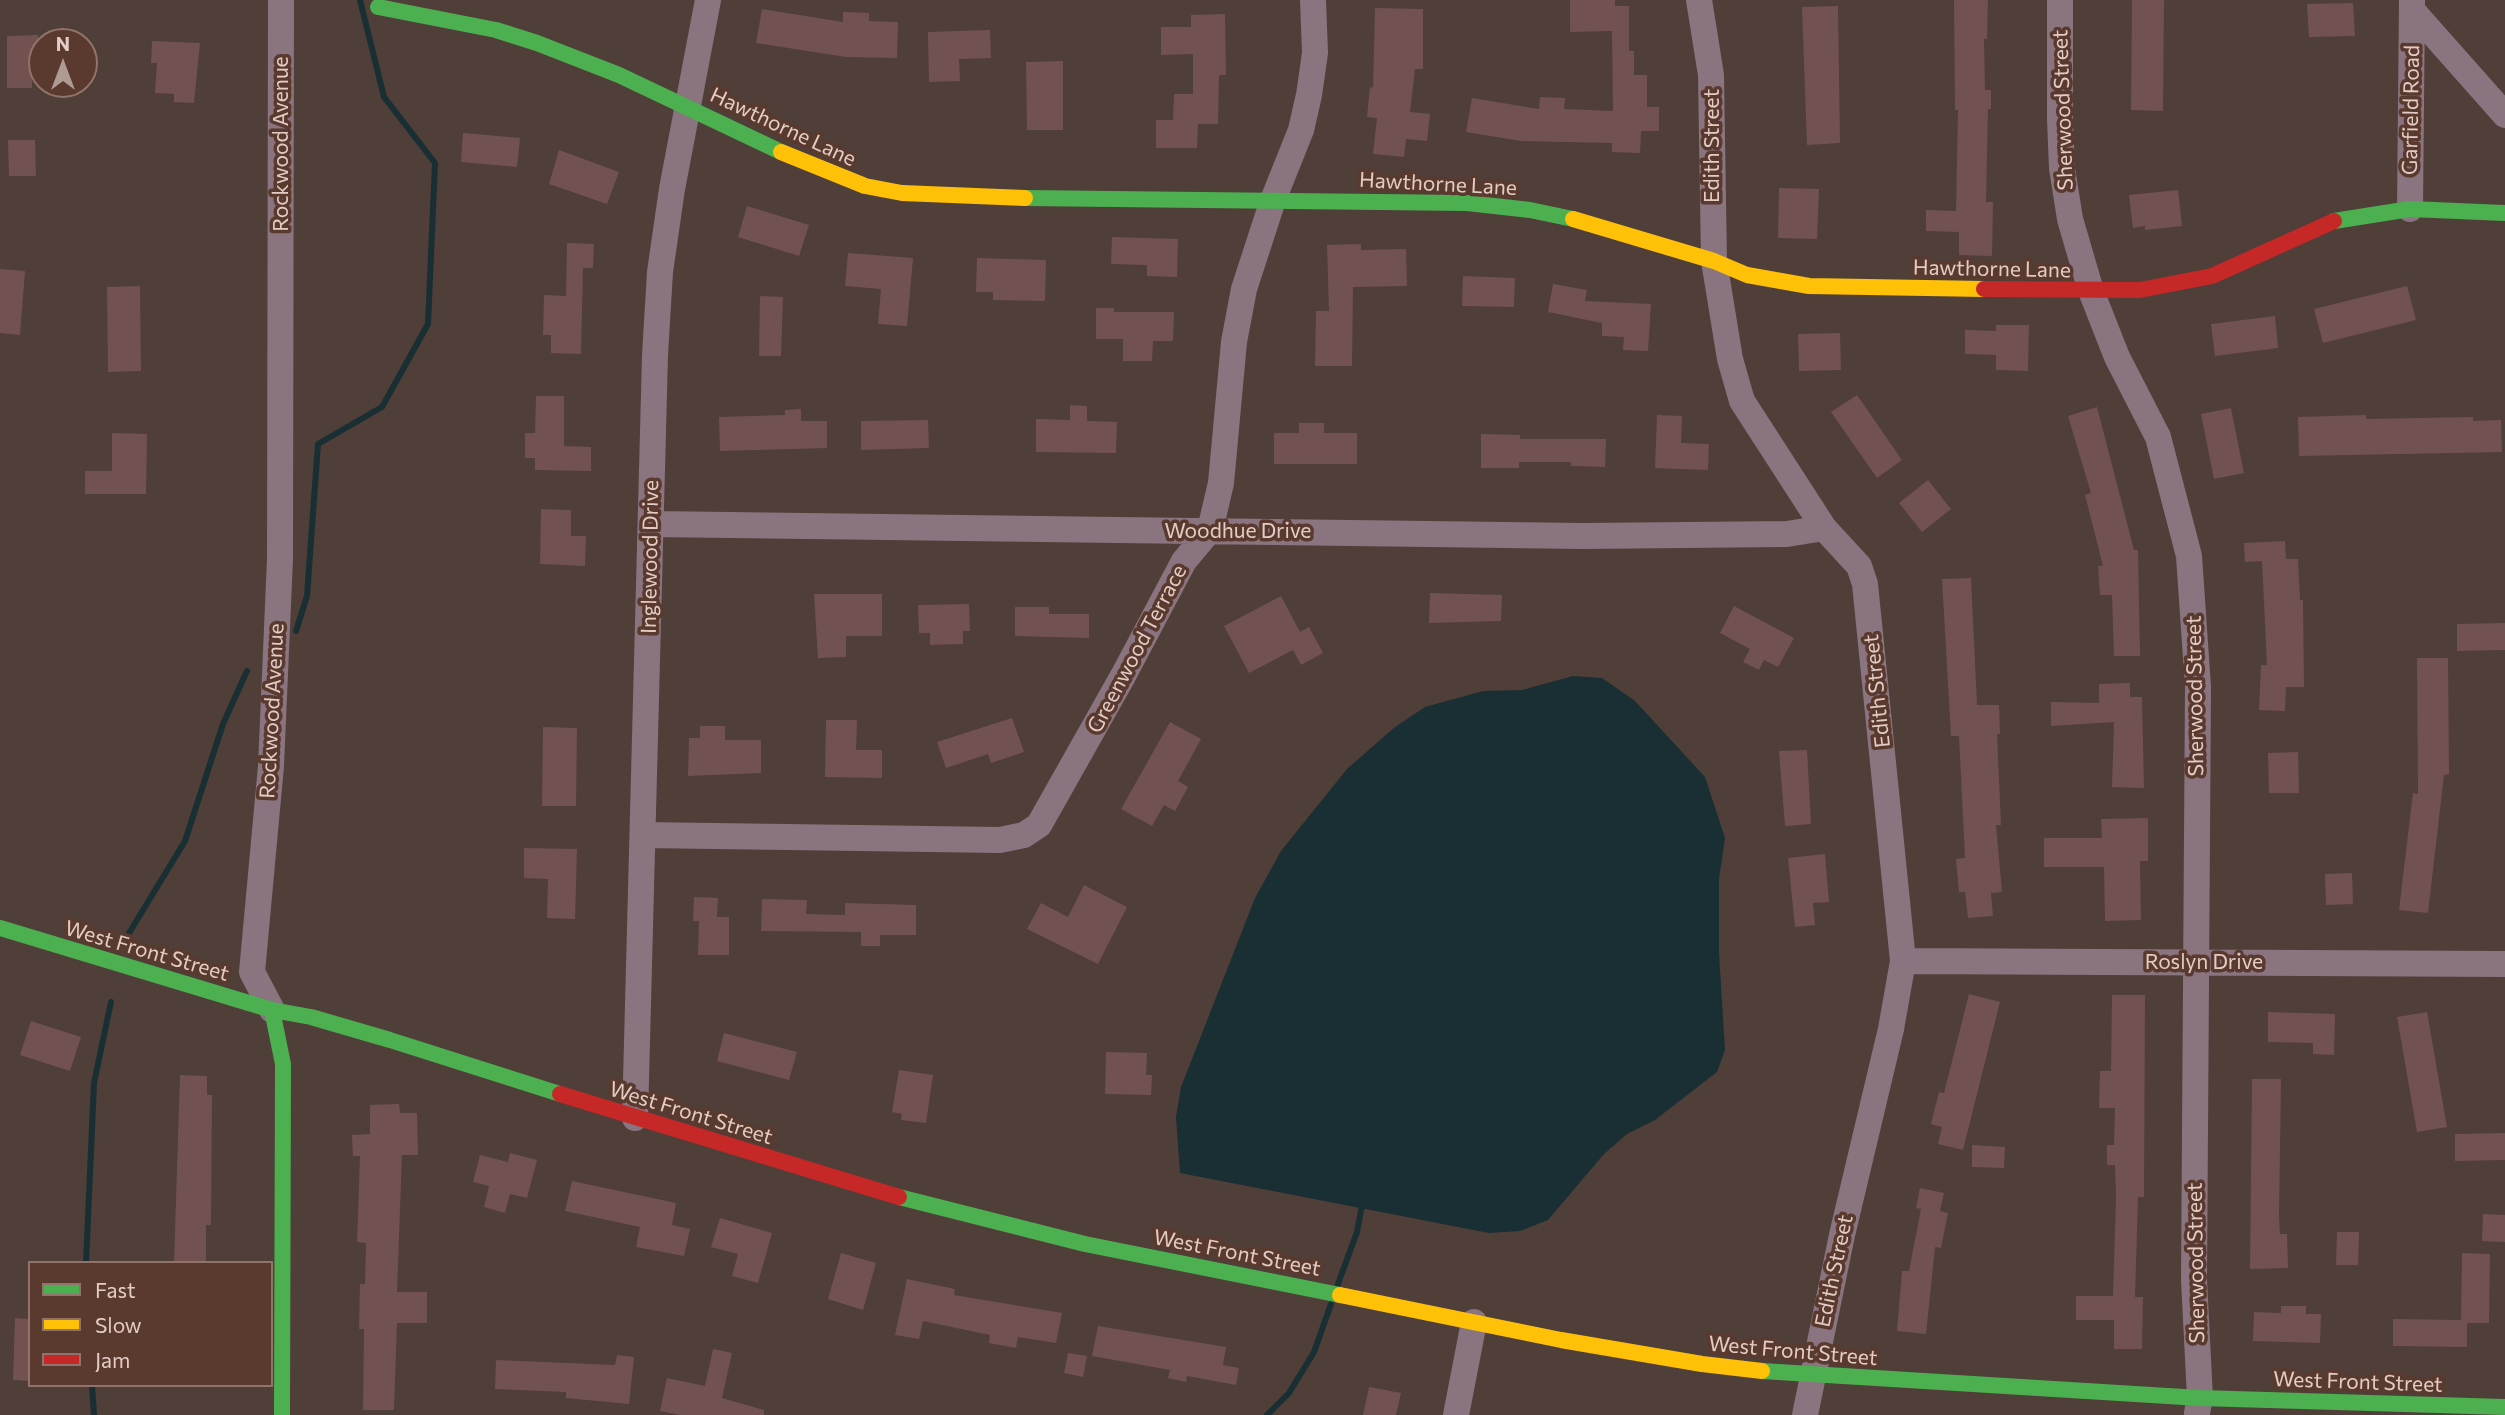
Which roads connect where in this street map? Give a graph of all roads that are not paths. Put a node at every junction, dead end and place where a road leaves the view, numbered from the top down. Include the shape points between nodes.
1 (281, 0) edge
2 (708, 0) edge
3 (1313, 0) edge
4 (1699, 0) edge
5 (2060, 0) edge
6 (2412, 5) edge
7 (378, 7) dead end
8 (689, 107) junction
9 (2505, 115) edge
10 (1273, 200) junction
11 (2410, 209) junction
12 (2505, 213) edge
13 (1714, 261) junction
14 (2091, 291) junction
15 (652, 524) junction
16 (1824, 528) junction
17 (1210, 530) junction
18 (643, 835) junction
19 (0, 929) edge
20 (1903, 961) junction
21 (2197, 962) junction
22 (2505, 964) edge
23 (272, 1010) junction
24 (635, 1118) junction
25 (1474, 1322) junction
26 (1813, 1376) junction
27 (2198, 1406) edge
28 (2505, 1408) edge
29 (282, 1415) edge
30 (1456, 1415) edge
31 (1805, 1415) edge

1 - 23 street, Rockwood Avenue via 280,559 271,766 252,972
2 - 8 street, Inglewood Drive
3 - 10 street, Greenwood Terrace via 1315,53 1309,94 1301,130
4 - 13 street, Edith Street via 1711,75
5 - 14 street, Sherwood Street via 2062,168 2070,219
6 - 9 street, Garfield Road
6 - 11 street, Garfield Road
7 - 8 street, Hawthorne Lane via 496,30 537,43
8 - 10 street, Hawthorne Lane via 820,170 902,193
8 - 15 street, Inglewood Drive via 671,189 660,272
10 - 13 street, Hawthorne Lane via 1467,203 1530,210
10 - 17 street, Greenwood Terrace via 1244,289 1234,342 1221,483
11 - 12 street, Hawthorne Lane
11 - 14 street, Hawthorne Lane via 2339,219 2211,276 2140,290
13 - 14 street, Hawthorne Lane via 1748,275 1808,286
13 - 16 street, Edith Street via 1730,359 1742,401
14 - 21 street, Sherwood Street via 2117,357 2158,437 2189,556 2198,687
15 - 17 street, Woodhue Drive
15 - 18 street, Inglewood Drive
16 - 17 street, Woodhue Drive via 1787,534 1583,536
16 - 20 street, Edith Street via 1849,552 1865,584
17 - 18 street, Greenwood Terrace via 1184,561 1051,809 1024,835 1000,840
18 - 24 street, Inglewood Drive
19 - 23 street, West Front Street
20 - 21 street, Roslyn Drive
20 - 26 street, Edith Street
21 - 22 street, Roslyn Drive
21 - 27 street, Sherwood Street via 2194,1280
23 - 24 street, West Front Street via 390,1040
23 - 29 street, Rockwood Avenue via 284,1063
24 - 25 street, West Front Street via 901,1198 1085,1244
25 - 26 street, West Front Street via 1702,1364
25 - 30 street
26 - 27 street, West Front Street
26 - 31 street, Edith Street
27 - 28 street, West Front Street

